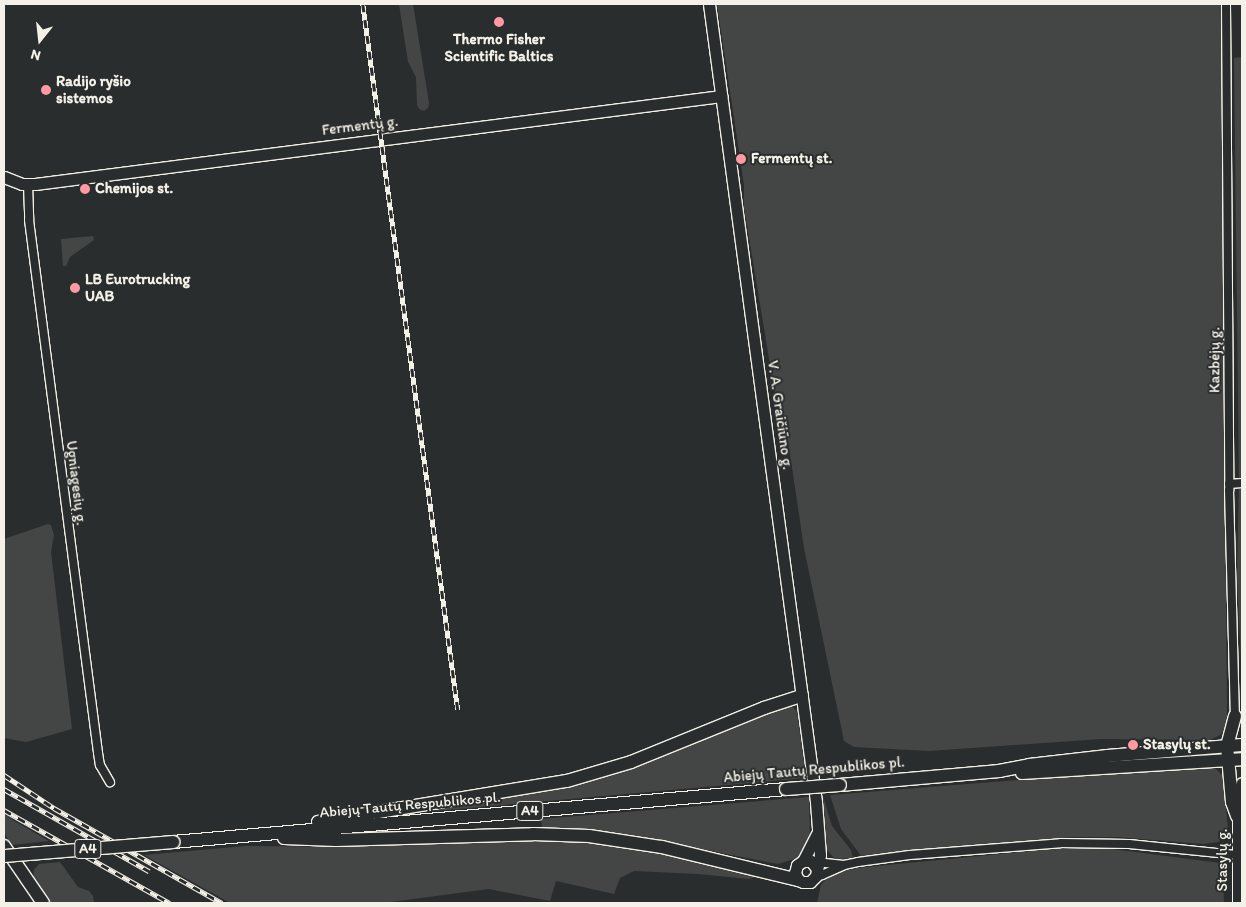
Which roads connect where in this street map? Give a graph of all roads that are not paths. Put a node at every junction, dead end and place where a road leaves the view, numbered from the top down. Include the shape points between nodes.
1 (709, 4) edge
2 (1226, 4) edge
3 (722, 96) junction
4 (4, 177) edge
5 (28, 184) junction
6 (1242, 483) edge
7 (1229, 484) junction
8 (802, 696) junction
9 (1235, 716) junction
10 (1242, 745) edge
11 (1227, 746) junction
12 (1242, 750) edge
13 (1242, 759) edge
14 (1228, 760) junction
15 (999, 771) junction
16 (110, 782) dead end
17 (1242, 784) edge
18 (1237, 816) junction
19 (818, 832) junction
20 (273, 833) junction
21 (249, 835) junction
22 (4, 846) edge
23 (1238, 855) junction
24 (4, 856) edge
25 (844, 865) junction
26 (813, 866) junction
27 (798, 880) junction
28 (43, 903) edge
29 (1237, 903) edge

1 - 3 main road, V. A. Graičiūno g.
2 - 7 street, Kazbėjų g.
3 - 5 main road, Fermentų g.
3 - 8 main road, V. A. Graičiūno g.
4 - 5 main road, Fermentų g.
5 - 16 street, Ugniagesių g. via 29,220 98,753 100,765
6 - 7 street
7 - 9 street, Kazbėjų g.
8 - 19 main road, V. A. Graičiūno g.
8 - 20 highway via 631,762 567,781 335,819
9 - 10 highway
9 - 11 highway
10 - 11 highway, Abiejų Tautų Respublikos pl. / A4
10 - 12 highway
11 - 14 highway
11 - 15 highway, Abiejų Tautų Respublikos pl. / A4 via 1067,760
13 - 14 highway, Abiejų Tautų Respublikos pl. / A4
14 - 15 highway, Abiejų Tautų Respublikos pl. / A4 via 1035,773
14 - 18 highway via 1232,802
15 - 20 highway, Abiejų Tautų Respublikos pl. / A4, bridge
17 - 18 highway
18 - 23 street, Stasylų g.
19 - 26 main road
19 - 26 main road, V. A. Graičiūno g.
20 - 21 highway, Abiejų Tautų Respublikos pl. / A4
21 - 24 highway, Abiejų Tautų Respublikos pl. / A4, bridge
21 - 27 highway via 336,840 533,834 588,836 662,847
22 - 28 highway
23 - 25 street via 1129,844 1061,842 910,855
23 - 29 street, Stasylų g.
25 - 26 street
25 - 26 street via 822,876
26 - 27 main road via 810,882
26 - 27 main road via 795,869

